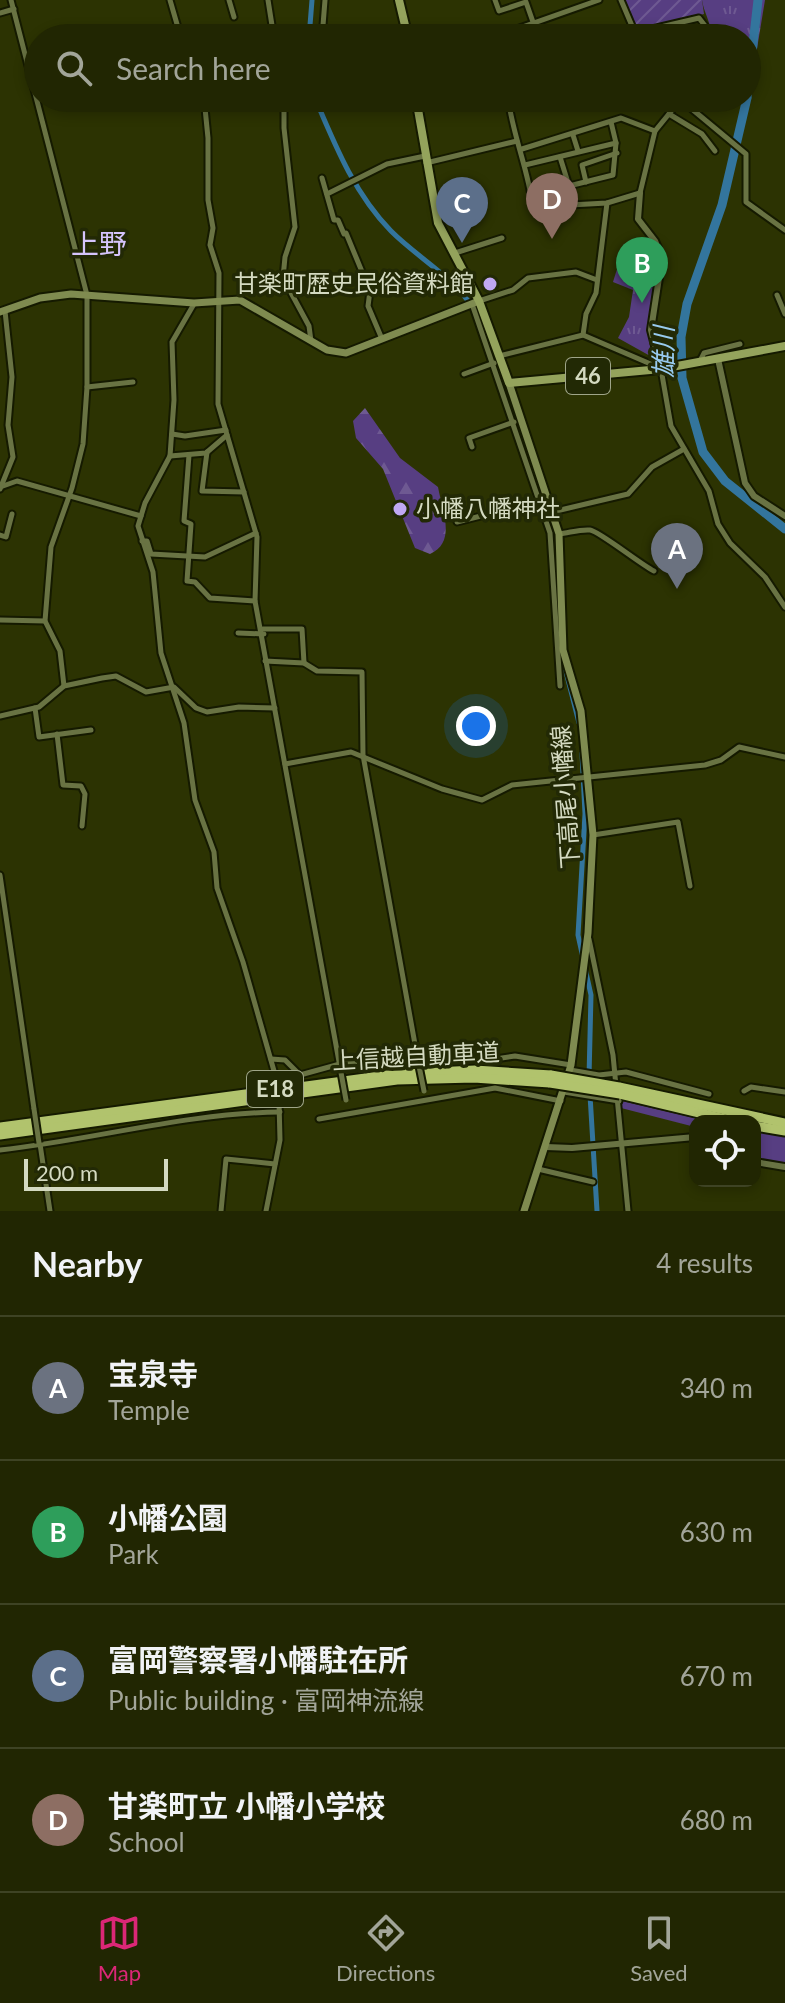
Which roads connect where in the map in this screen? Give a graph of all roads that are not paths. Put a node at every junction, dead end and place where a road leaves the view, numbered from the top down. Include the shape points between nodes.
1 (11, 0) edge
2 (170, 0) edge
3 (229, 0) edge
4 (268, 0) edge
5 (325, 0) edge
6 (399, 0) edge
7 (495, 0) edge
8 (599, 0) edge
9 (621, 0) edge
10 (14, 9) junction
11 (0, 13) edge
12 (234, 17) dead end
13 (533, 22) junction
14 (177, 24) edge
15 (272, 24) edge
16 (323, 24) edge
17 (405, 24) edge
18 (528, 24) edge
19 (631, 24) edge
20 (673, 24) edge
21 (704, 24) edge
22 (24, 48) edge
23 (40, 112) edge
24 (205, 112) edge
25 (284, 112) edge
26 (418, 112) edge
27 (511, 112) edge
28 (697, 112) edge
29 (669, 114) joint
30 (611, 122) junction
31 (655, 131) junction
32 (573, 135) junction
33 (517, 141) junction
34 (616, 143) junction
35 (522, 149) junction
36 (578, 151) junction
37 (715, 151) dead end
38 (617, 153) junction
39 (560, 157) junction
40 (425, 159) junction
41 (525, 165) junction
42 (322, 178) dead end
43 (586, 182) junction
44 (569, 186) junction
45 (640, 193) junction
46 (327, 194) junction
47 (607, 203) junction
48 (569, 205) junction
49 (785, 230) edge
50 (502, 238) dead end
51 (454, 254) junction
52 (597, 280) junction
53 (87, 295) junction
54 (777, 295) dead end
55 (218, 301) junction
56 (476, 302) junction
57 (194, 303) junction
58 (2, 312) edge
59 (785, 314) edge
60 (583, 335) junction
61 (382, 339) junction
62 (311, 341) junction
63 (740, 344) dead end
64 (785, 346) edge
65 (629, 352) junction
66 (496, 359) junction
67 (718, 359) junction
68 (694, 364) junction
69 (660, 368) junction
70 (631, 372) junction
71 (464, 374) dead end
72 (133, 382) dead end
73 (509, 383) junction
74 (87, 387) junction
75 (514, 422) junction
76 (226, 432) junction
77 (172, 434) junction
78 (472, 447) dead end
79 (684, 449) junction
80 (207, 452) junction
81 (189, 455) junction
82 (170, 456) junction
83 (1, 487) edge
84 (244, 492) junction
85 (70, 494) junction
86 (540, 501) junction
87 (552, 512) junction
88 (12, 514) dead end
89 (141, 516) junction
90 (785, 516) edge
91 (457, 522) dead end
92 (256, 533) junction
93 (559, 534) junction
94 (0, 535) edge
95 (142, 541) junction
96 (189, 555) junction
97 (654, 571) dead end
98 (255, 601) junction
99 (558, 607) junction
100 (785, 607) edge
101 (0, 620) edge
102 (45, 621) junction
103 (263, 632) junction
104 (238, 633) dead end
105 (265, 661) junction
106 (304, 663) junction
107 (64, 686) junction
108 (560, 686) dead end
109 (174, 687) junction
110 (35, 708) junction
111 (275, 708) junction
112 (0, 716) edge
113 (91, 730) dead end
114 (57, 734) junction
115 (363, 755) junction
116 (785, 757) edge
117 (285, 764) junction
118 (588, 776) junction
119 (82, 826) dead end
120 (593, 835) junction
121 (0, 875) edge
122 (690, 886) dead end
123 (588, 933) junction
124 (271, 1059) junction
125 (418, 1059) junction
126 (340, 1066) junction
127 (571, 1068) junction
128 (615, 1075) junction
129 (276, 1078) dead end
130 (551, 1079) junction
131 (744, 1091) dead end
132 (564, 1092) junction
133 (785, 1092) edge
134 (424, 1094) junction
135 (619, 1094) junction
136 (709, 1094) dead end
137 (561, 1101) junction
138 (279, 1102) dead end
139 (280, 1112) junction
140 (349, 1112) junction
141 (708, 1115) edge
142 (319, 1119) dead end
143 (785, 1123) edge
144 (0, 1127) edge
145 (761, 1127) edge
146 (785, 1131) edge
147 (0, 1135) edge
148 (689, 1137) edge
149 (622, 1142) junction
150 (40, 1144) junction
151 (546, 1147) junction
152 (0, 1150) edge
153 (761, 1163) edge
154 (275, 1164) junction
155 (785, 1167) edge
156 (538, 1169) junction
157 (593, 1182) dead end
158 (50, 1211) edge
159 (221, 1211) edge
160 (266, 1211) edge
161 (524, 1211) edge
162 (628, 1211) edge

1 - 10 street
2 - 14 street
3 - 12 street
4 - 15 street
5 - 16 street
6 - 17 main road
7 - 13 street via 499,11 526,2
8 - 13 street
9 - 19 street
10 - 11 street
10 - 22 street
13 - 18 street
20 - 21 street via 699,18
23 - 53 street
24 - 55 street via 210,245 219,273
25 - 62 street via 295,227 283,278 309,326
26 - 40 main road
27 - 33 street
28 - 49 street via 746,154 746,202
29 - 31 street
29 - 37 street via 702,134
30 - 31 street via 629,119
30 - 32 street
30 - 34 street
31 - 45 street
32 - 35 street
32 - 36 street
33 - 35 street
33 - 40 street
34 - 36 street
34 - 38 street
35 - 41 street
36 - 39 street
38 - 43 street via 613,175
38 - 43 street via 582,165
39 - 41 street
39 - 44 street
40 - 46 street via 387,164
40 - 51 main road via 437,221
41 - 48 street via 533,207
42 - 46 street
43 - 44 street
44 - 48 street
45 - 47 street
45 - 69 street via 638,219 662,258 651,330
46 - 61 street via 334,220 370,291 368,306
47 - 48 street
47 - 52 street
50 - 51 street
51 - 56 main road
52 - 56 street via 576,272 528,278 513,290
52 - 60 street
53 - 57 main road
53 - 58 main road via 56,294
53 - 74 street
54 - 59 street
55 - 57 main road
55 - 62 main road via 249,302
55 - 76 street via 217,394
56 - 61 main road
56 - 66 main road
57 - 77 street via 172,342
58 - 83 street via 12,377 8,425 13,462
60 - 65 street
60 - 66 street
61 - 62 main road via 346,353
63 - 68 street via 704,353
64 - 67 main road, 46
65 - 69 street
65 - 70 street
66 - 71 street
66 - 73 main road
66 - 75 street
67 - 68 main road, 46
67 - 90 street via 745,483 754,496
68 - 69 main road, 46
69 - 70 main road, 46
69 - 79 street via 667,415
70 - 73 main road, 46
72 - 74 street
73 - 87 main road, 下高尾小幡線
74 - 85 street via 83,444
75 - 78 street via 469,438
75 - 86 street
76 - 77 street
76 - 80 street
76 - 84 street
77 - 82 street
79 - 87 street via 652,467 628,494
79 - 100 street via 730,543 765,577
80 - 81 street
80 - 84 street via 202,491
81 - 82 street
81 - 96 street via 184,521 191,524
82 - 89 street
83 - 85 street via 17,481
84 - 92 street
85 - 89 street
85 - 102 street via 51,547
86 - 91 street
86 - 99 street via 550,533
87 - 93 main road, 下高尾小幡線
88 - 94 street via 6,537
89 - 95 street
92 - 96 street via 205,557
92 - 98 street
93 - 97 street via 599,532
93 - 99 main road, 下高尾小幡線
95 - 96 street via 147,541 151,554
95 - 109 street via 153,572 161,653
96 - 98 street via 187,581 210,598
98 - 103 street
99 - 108 street
99 - 118 main road, 下高尾小幡線
101 - 102 street
102 - 107 street via 60,651
103 - 104 street
103 - 105 street
103 - 106 street via 302,629
105 - 106 street
105 - 111 street
106 - 115 street via 317,671 362,672
107 - 109 street via 116,676 146,692
107 - 110 street
109 - 111 street via 207,712
109 - 124 street via 195,800 214,852 217,888
110 - 112 street
110 - 114 street via 39,737
111 - 117 street
113 - 114 street
114 - 119 street via 63,785 81,786 85,794
115 - 117 street via 339,753
115 - 118 street via 482,800 512,785
115 - 125 street
116 - 118 street via 739,747 705,765
117 - 126 street
118 - 120 main road, 下高尾小幡線
120 - 122 street via 678,822
120 - 123 main road, 下高尾小幡線
121 - 150 street, bridge
123 - 127 main road, 下高尾小幡線
123 - 128 street
124 - 126 street via 285,1060 300,1075
124 - 129 street
125 - 126 street
125 - 127 street via 515,1056
125 - 134 street, bridge
126 - 140 street, bridge
127 - 128 street
127 - 132 main road, 下高尾小幡線
128 - 135 street
128 - 136 street via 633,1073
130 - 135 highway, 上信越自動車道 / E18, bridge
130 - 144 highway, 上信越自動車道 / E18 via 475,1070 395,1074
130 - 147 highway, 上信越自動車道 / E18 via 397,1080
131 - 133 street via 751,1087
132 - 135 street
132 - 137 main road, 下高尾小幡線
134 - 137 street via 495,1088
134 - 140 street
135 - 141 highway, 上信越自動車道 / E18
135 - 143 highway, 上信越自動車道 / E18
135 - 149 street
137 - 151 main road, 下高尾小幡線
138 - 139 street
139 - 150 street via 234,1112
139 - 154 street
140 - 142 street
145 - 146 highway
148 - 149 street
149 - 151 street
149 - 162 street
150 - 152 street
150 - 158 street
151 - 156 main road, 下高尾小幡線
153 - 155 street
154 - 159 street via 226,1159
154 - 160 street
156 - 157 street
156 - 161 main road, 下高尾小幡線

